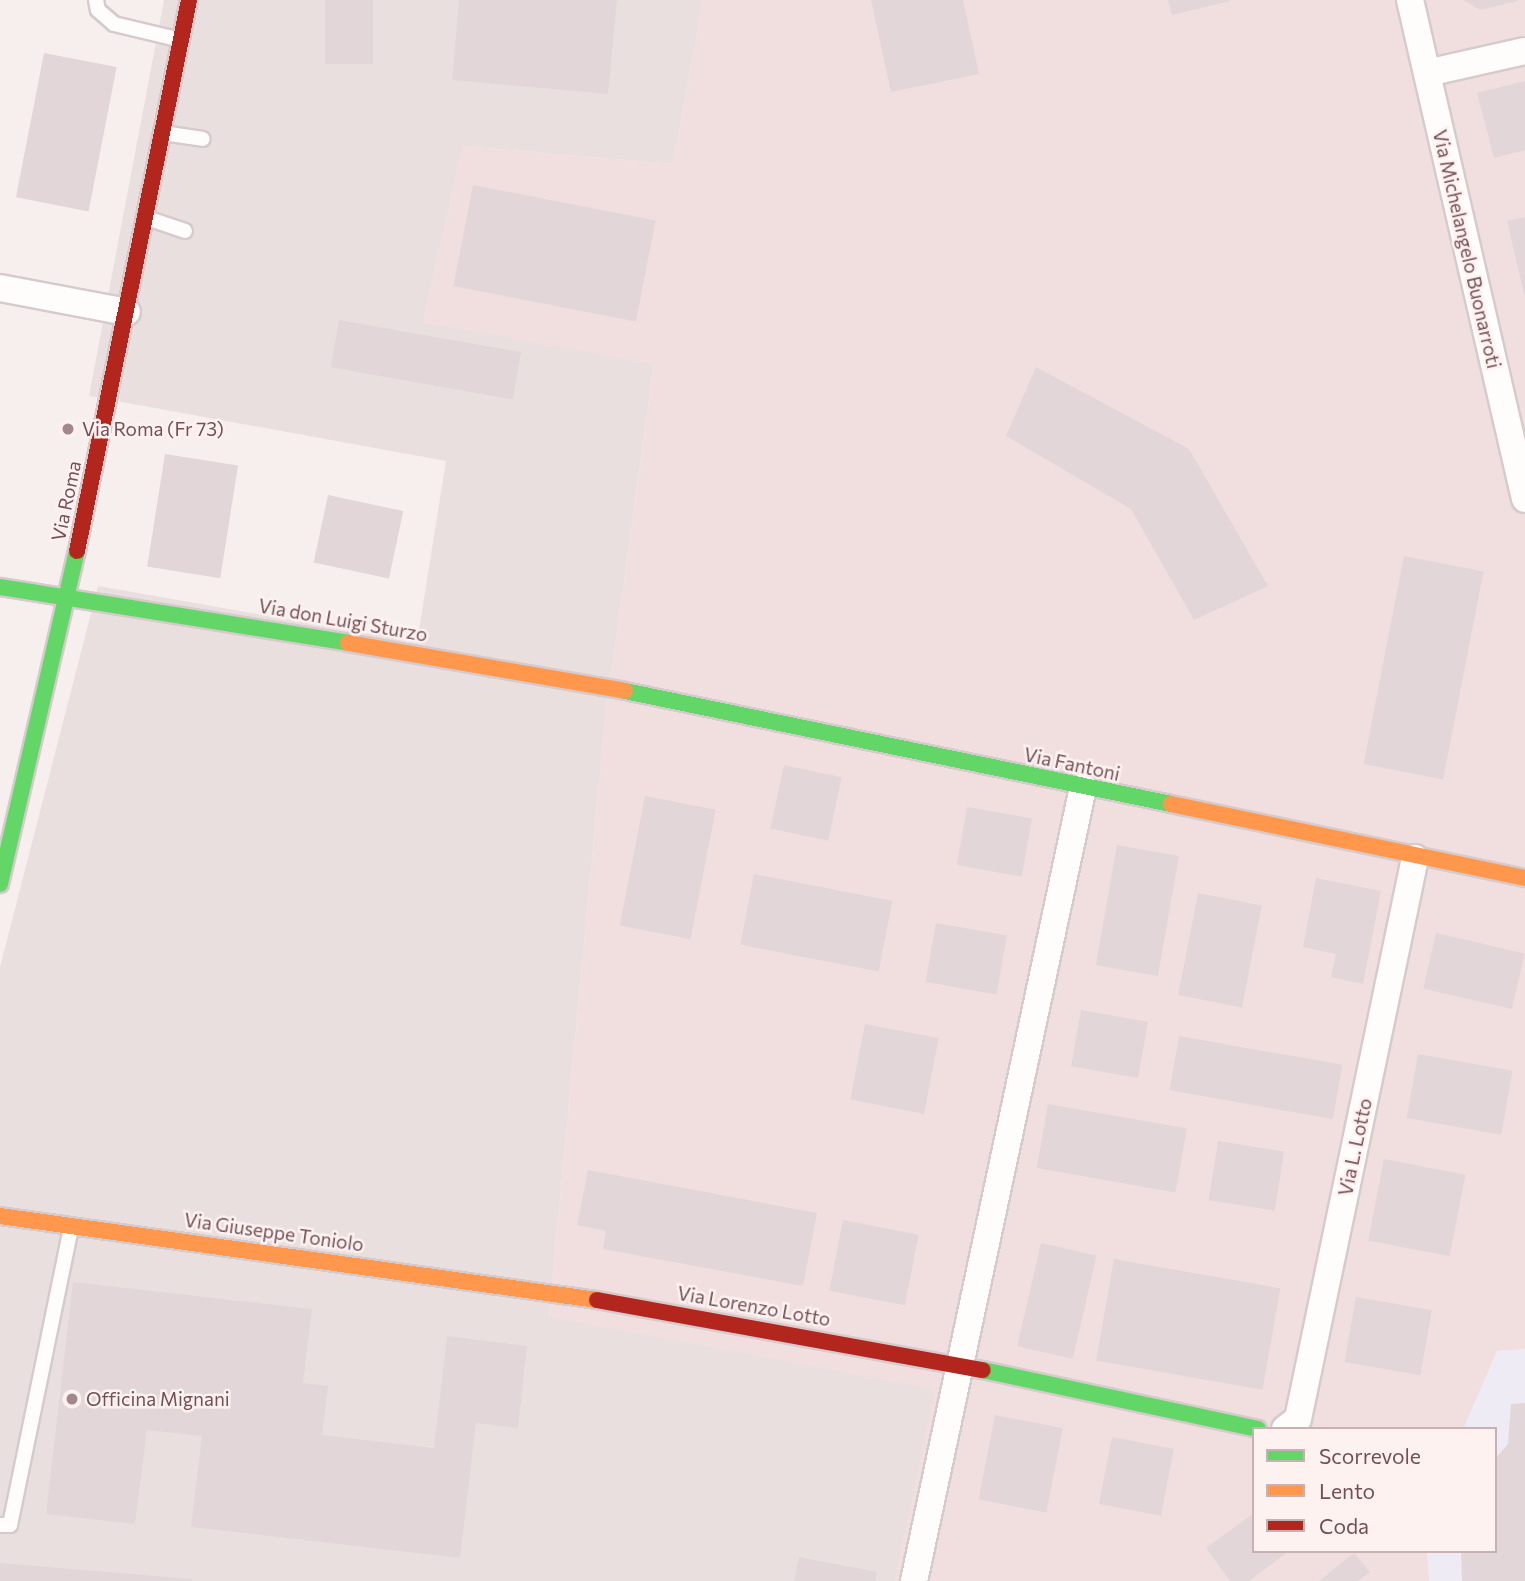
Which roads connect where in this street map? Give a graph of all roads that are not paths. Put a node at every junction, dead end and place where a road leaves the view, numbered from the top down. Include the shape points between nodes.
1 (96, 0) edge
2 (189, 0) edge
3 (1409, 0) edge
4 (181, 40) junction
5 (1525, 51) edge
6 (1427, 73) junction
7 (163, 133) junction
8 (203, 139) dead end
9 (146, 217) junction
10 (185, 231) dead end
11 (0, 288) edge
12 (127, 312) junction
13 (1525, 499) edge
14 (0, 587) edge
15 (68, 595) junction
16 (611, 688) joint
17 (1083, 787) junction
18 (1415, 858) junction
19 (1525, 878) edge
20 (0, 884) edge
21 (0, 1216) edge
22 (72, 1225) junction
23 (543, 1291) joint
24 (958, 1365) junction
25 (1287, 1427) edge
26 (1252, 1428) edge
27 (0, 1525) edge
28 (914, 1581) edge

1 - 4 lane via 98,10 114,24
2 - 4 street, Via Roma
3 - 6 street, Via Michelangelo Buonarroti
4 - 7 street, Via Roma
5 - 6 street
6 - 13 street, Via Michelangelo Buonarroti
7 - 8 lane
7 - 9 street, Via Roma
9 - 10 lane
9 - 12 street, Via Roma
11 - 12 street
12 - 15 street, Via Roma
14 - 15 street, Via don Luigi Sturzo
15 - 16 street, Via don Luigi Sturzo
15 - 20 street, Via Roma
16 - 17 street, Via Fantoni
17 - 18 street, Via Fantoni
17 - 24 street
18 - 19 street, Via Fantoni
18 - 25 street, Via L. Lotto via 1298,1419
21 - 22 street, Via Giuseppe Toniolo
22 - 23 street, Via Giuseppe Toniolo
22 - 27 lane via 10,1525
23 - 24 street, Via Lorenzo Lotto
24 - 26 street
24 - 28 street

